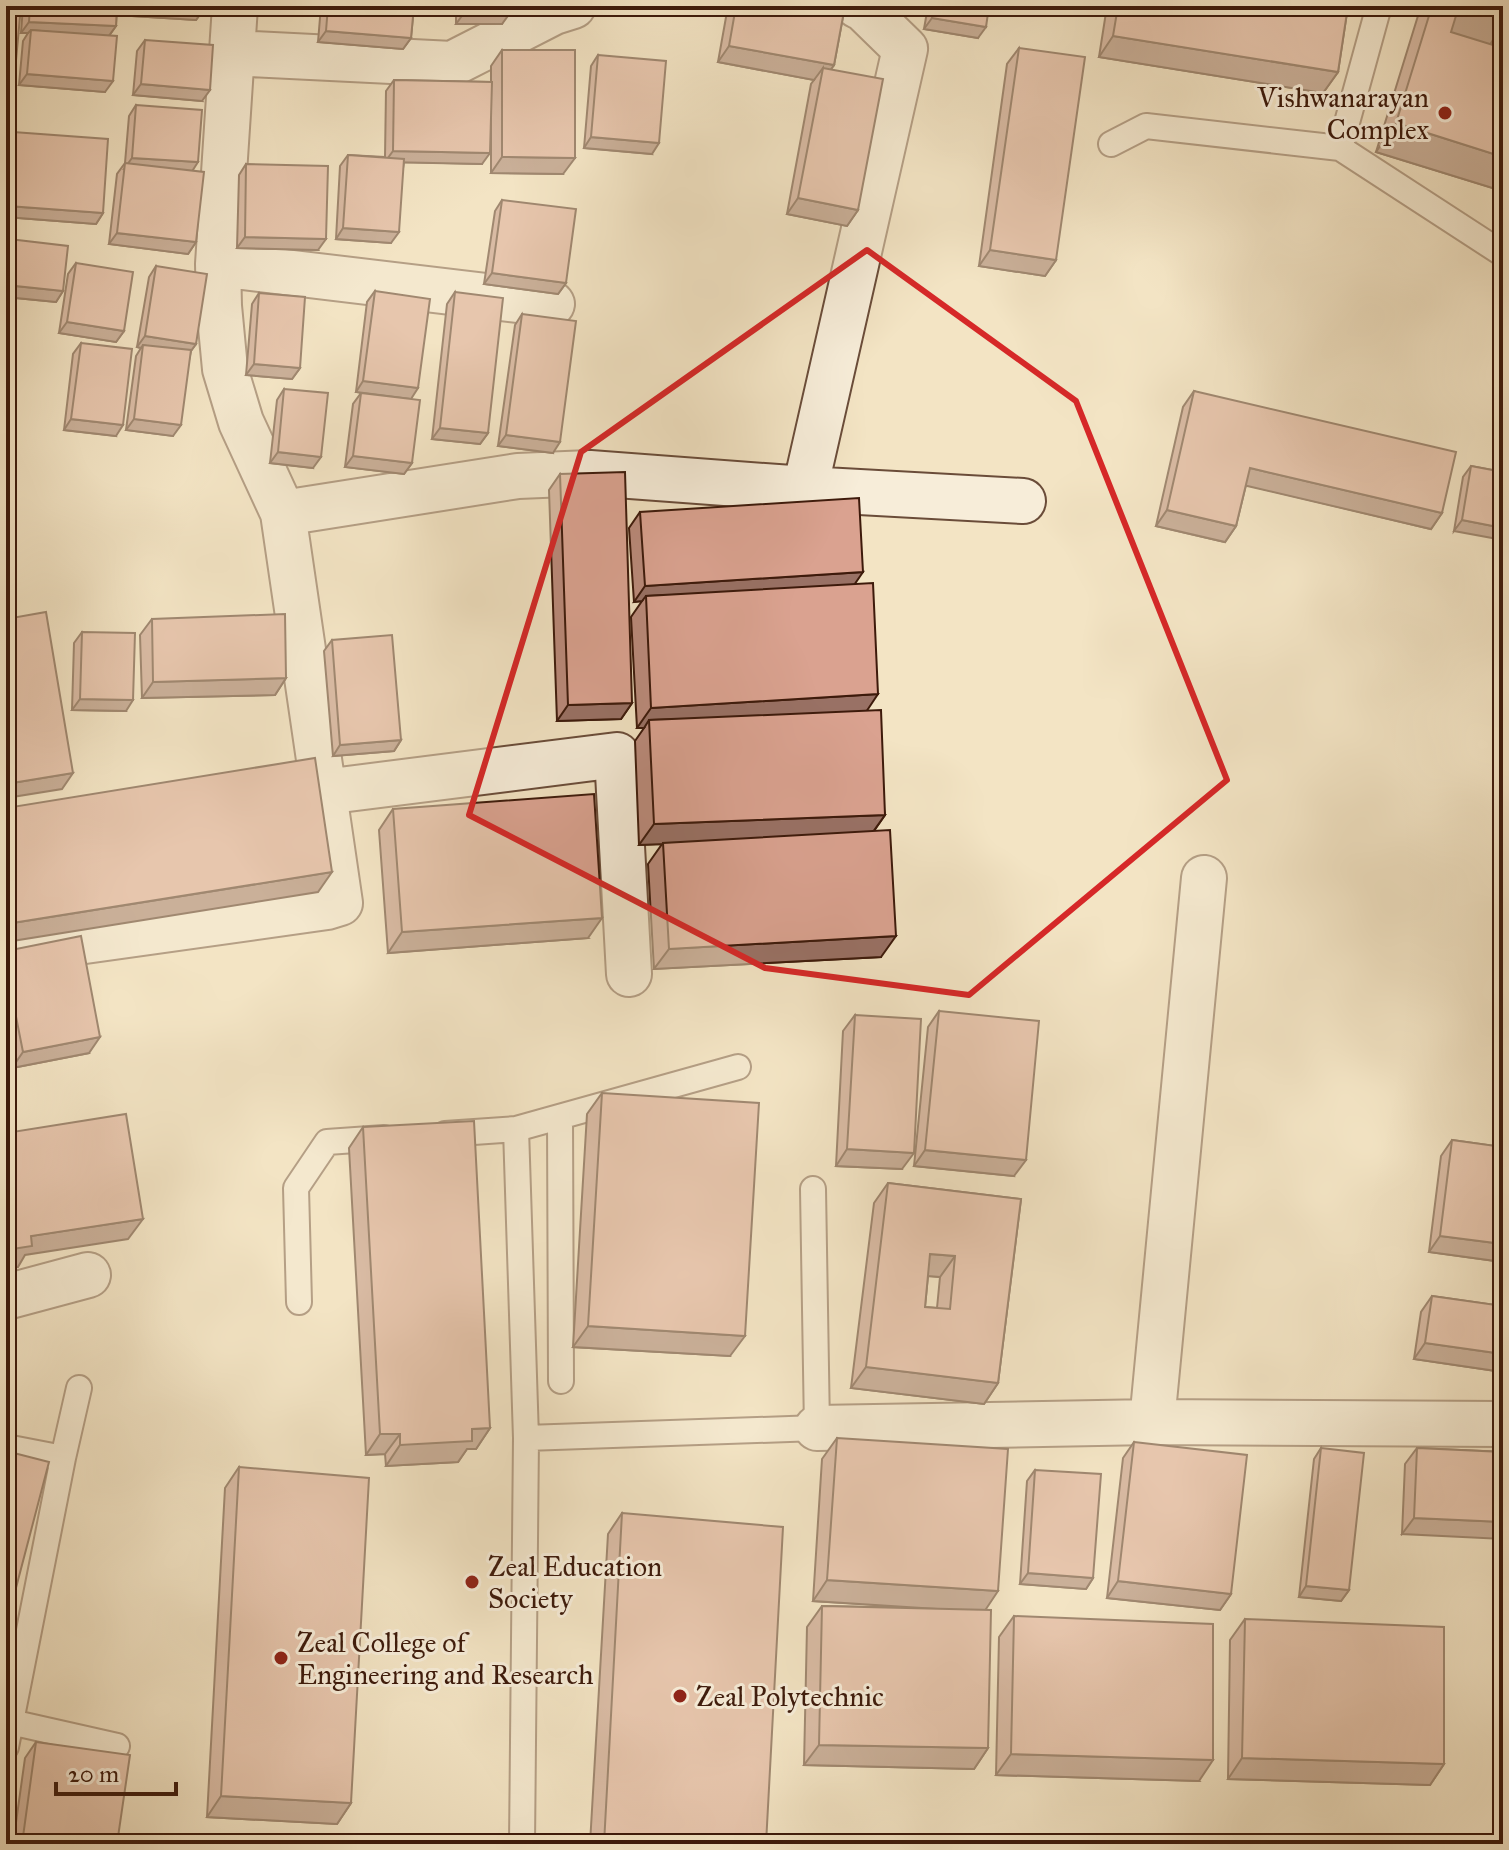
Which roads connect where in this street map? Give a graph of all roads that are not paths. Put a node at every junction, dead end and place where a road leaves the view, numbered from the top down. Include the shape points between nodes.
1 (235, 6) edge
2 (573, 6) edge
3 (858, 6) edge
4 (1379, 6) edge
5 (232, 53) junction
6 (1111, 144) dead end
7 (1340, 148) junction
8 (1503, 254) edge
9 (218, 264) junction
10 (552, 304) dead end
11 (805, 489) junction
12 (1023, 501) dead end
13 (283, 513) junction
14 (324, 792) junction
15 (1204, 878) dead end
16 (6, 952) edge
17 (629, 974) dead end
18 (738, 1067) dead end
19 (560, 1117) junction
20 (516, 1129) junction
21 (813, 1189) dead end
22 (88, 1275) dead end
23 (6, 1297) edge
24 (299, 1302) dead end
25 (561, 1381) dead end
26 (79, 1388) dead end
27 (1152, 1422) junction
28 (1503, 1424) edge
29 (817, 1428) junction
30 (526, 1438) junction
31 (6, 1447) edge
32 (63, 1458) junction
33 (8, 1722) edge
34 (117, 1746) dead end
35 (6, 1747) edge
36 (522, 1844) edge

1 - 5 street
2 - 5 street via 452,64
3 - 11 street via 905,49
4 - 7 lane
5 - 9 street
6 - 7 lane via 1146,126
7 - 8 lane
9 - 10 street
9 - 13 street via 225,369 241,422
11 - 12 street
11 - 13 street via 590,473 518,476
13 - 14 street
14 - 16 street via 340,903
14 - 17 street via 617,755
15 - 27 street
18 - 19 lane
19 - 20 lane
19 - 25 lane
20 - 24 lane via 327,1142 296,1188
20 - 30 lane
21 - 29 lane
22 - 23 street
26 - 32 lane
27 - 28 street
27 - 29 street
29 - 30 lane
30 - 36 lane
31 - 32 lane
32 - 33 lane
33 - 34 lane
33 - 35 lane

